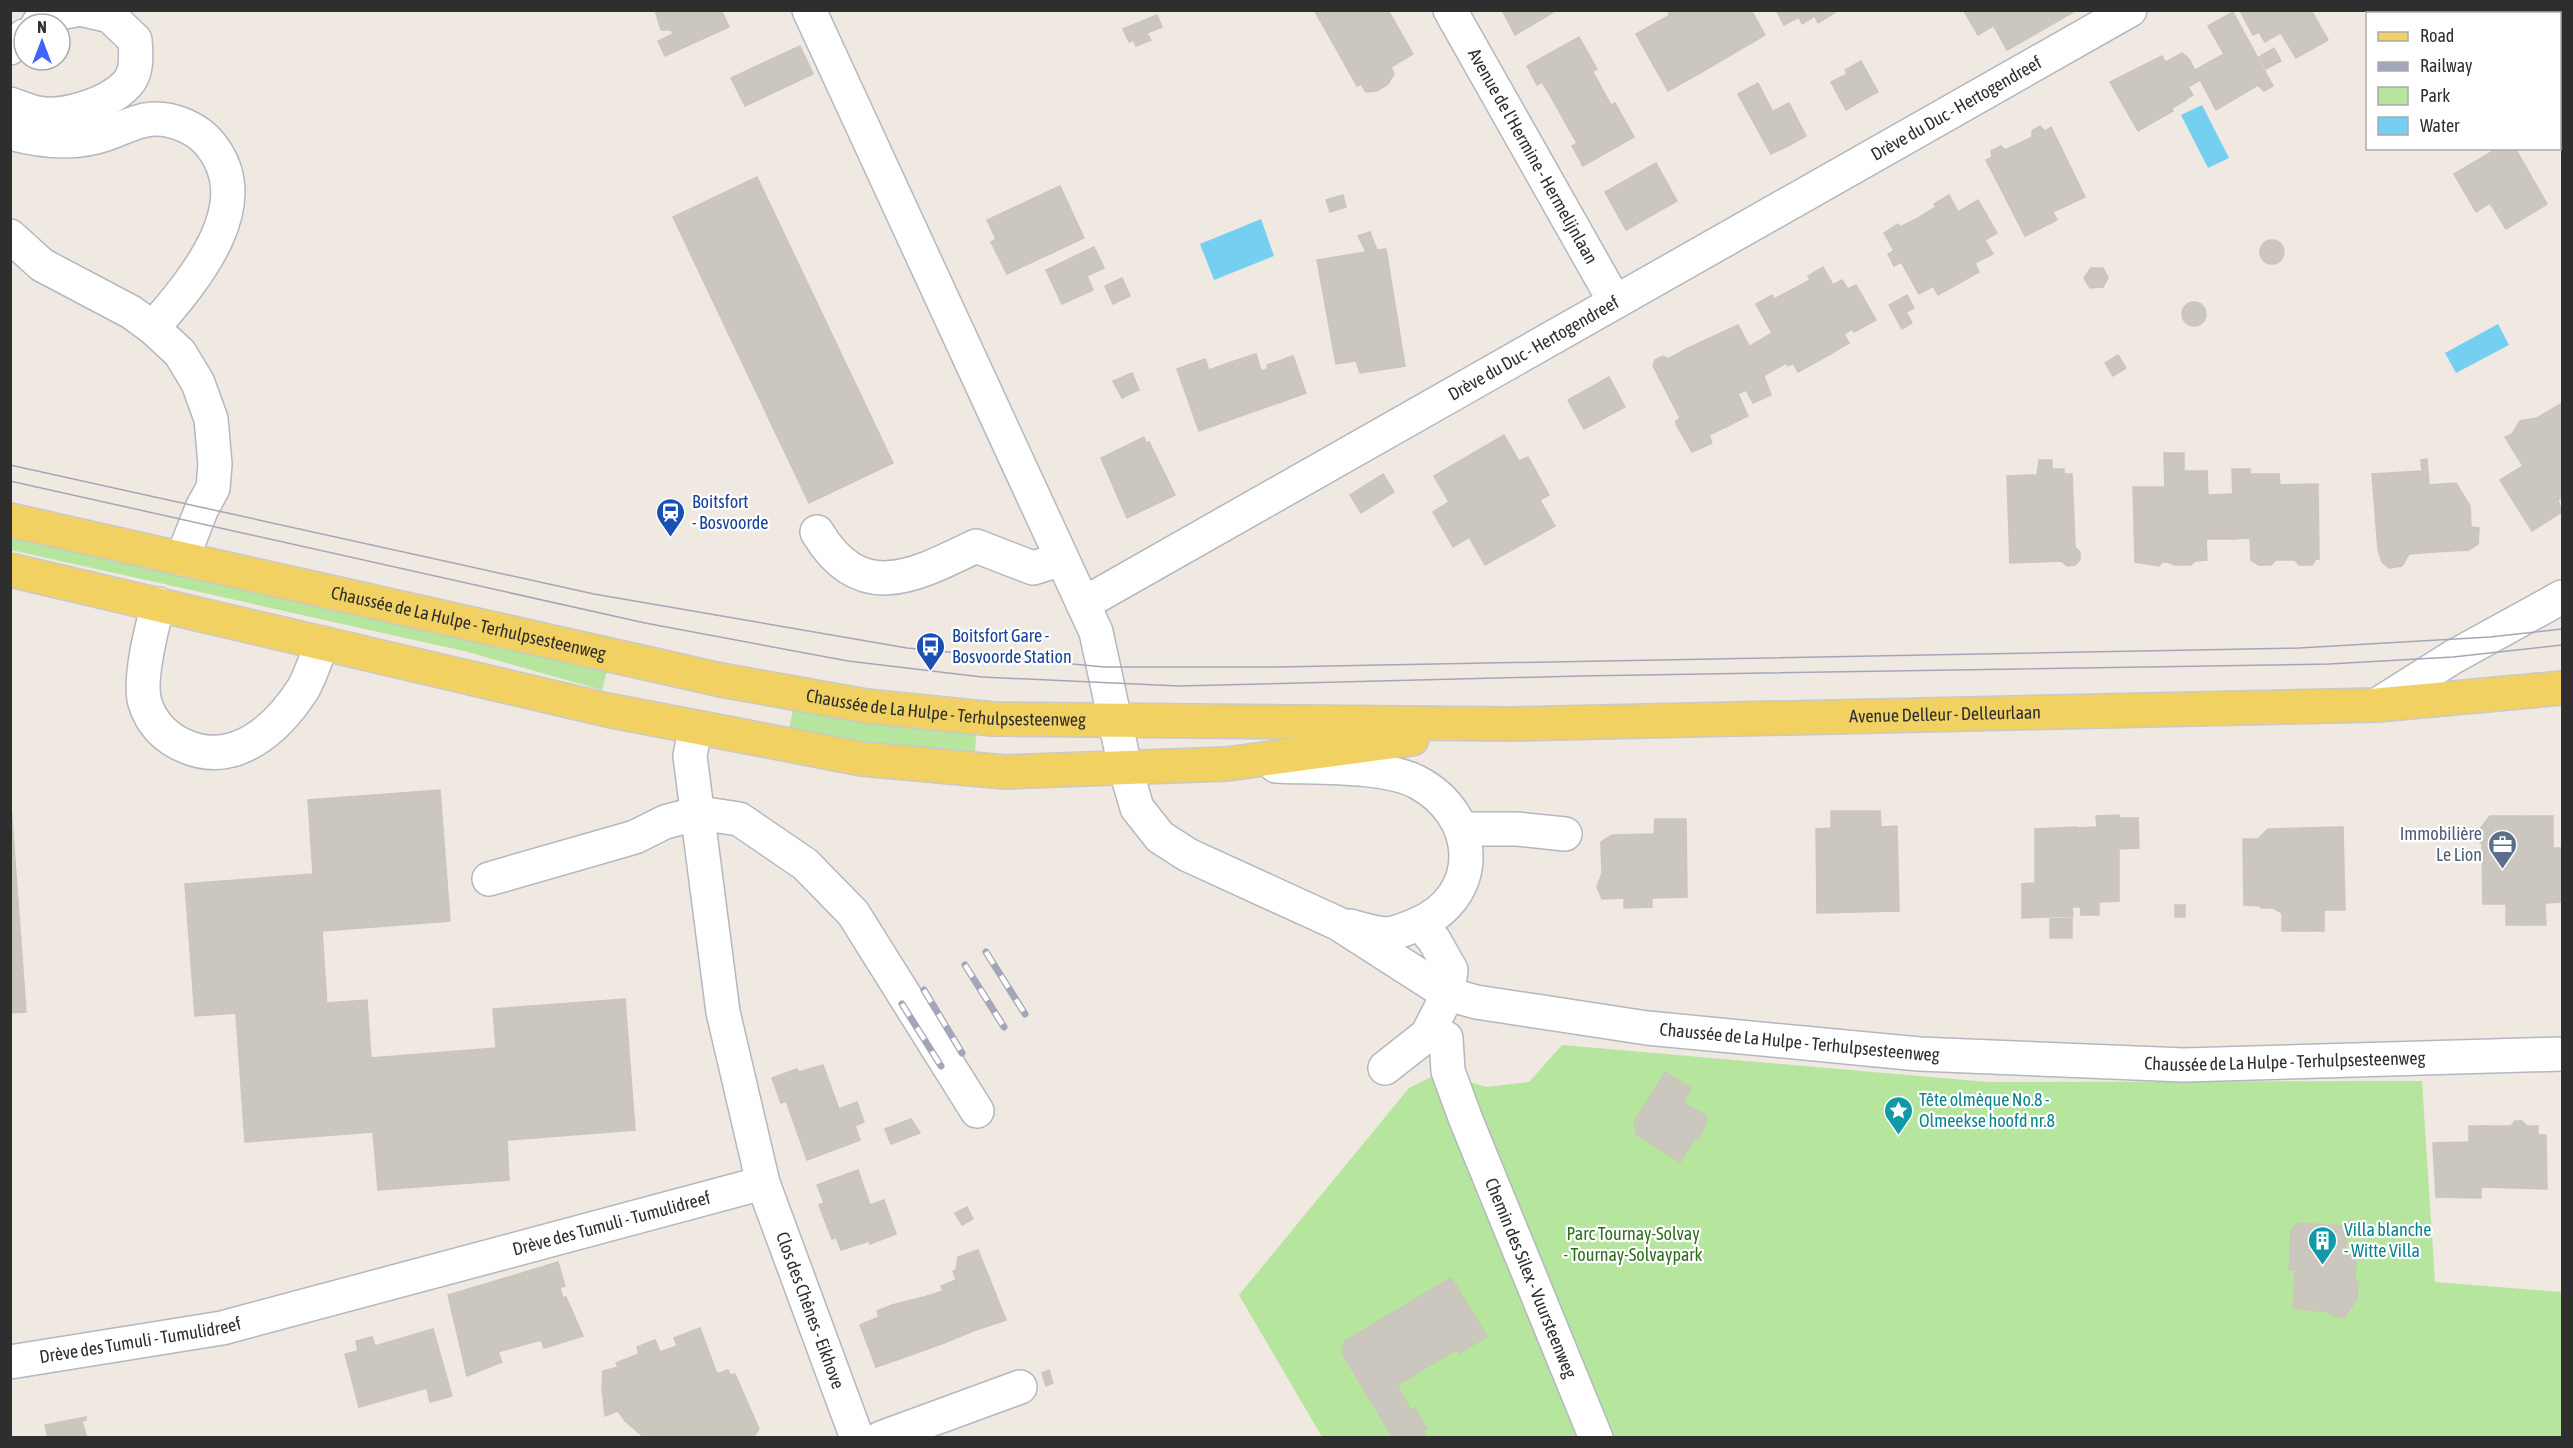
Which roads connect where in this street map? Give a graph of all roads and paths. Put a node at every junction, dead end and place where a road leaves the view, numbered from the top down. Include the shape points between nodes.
1 (84, 10) edge
2 (809, 10) edge
3 (1450, 10) edge
4 (2130, 10) edge
5 (10, 104) edge
6 (10, 133) edge
7 (10, 236) edge
8 (1615, 302) junction
9 (153, 328) junction
10 (10, 520) edge
11 (817, 532) dead end
12 (182, 559) junction
13 (1062, 559) junction
14 (10, 570) edge
15 (2562, 597) edge
16 (158, 604) junction
17 (1083, 604) junction
18 (322, 643) junction
19 (2562, 688) edge
20 (2377, 705) junction
21 (1116, 718) junction
22 (1512, 724) junction
23 (695, 729) junction
24 (1227, 764) junction
25 (1125, 768) junction
26 (699, 813) junction
27 (1463, 829) junction
28 (1565, 834) dead end
29 (489, 879) dead end
30 (1420, 923) junction
31 (1339, 924) junction
32 (1444, 1017) junction
33 (2562, 1054) edge
34 (1385, 1068) dead end
35 (977, 1111) dead end
36 (763, 1183) junction
37 (10, 1362) edge
38 (1020, 1386) dead end
39 (857, 1437) edge
40 (881, 1437) edge
41 (1596, 1437) edge

1 - 5 street via 110,15 135,40 137,60 129,83 106,100 80,110 39,113
2 - 13 street
3 - 8 street, Avenue de l'Hermine - Hermelijnlaan
4 - 8 street, Drève du Duc - Hertogendreef
6 - 9 street via 35,140 68,140 103,135 154,119 178,123 203,135 224,160 227,195 222,230 200,272
7 - 9 street via 42,265 131,312
8 - 17 street, Drève du Duc - Hertogendreef
9 - 12 street via 180,353 212,419 213,488
10 - 12 main road, Chaussée de La Hulpe - Terhulpsesteenweg
11 - 13 street via 829,552 846,566 891,579 916,574 976,546 1033,568
12 - 21 main road, Chaussée de La Hulpe - Terhulpsesteenweg via 721,680 866,706 993,719
13 - 17 street
14 - 16 main road
15 - 20 street via 2452,657
16 - 18 main road
16 - 18 street via 148,640 144,701 156,725 170,740 195,750 220,752 244,748 268,732 303,689
17 - 21 street via 1100,644
18 - 23 main road
19 - 20 main road, Avenue Delleur - Delleurlaan
20 - 22 main road, Avenue Delleur - Delleurlaan
21 - 22 main road, Chaussée de La Hulpe - Terhulpsesteenweg
21 - 25 street
22 - 24 main road
23 - 25 main road via 931,768 1005,772
23 - 26 street via 690,756
24 - 25 main road
24 - 27 street via 1395,774 1417,782 1437,796 1454,812
25 - 31 street, Chaussée de La Hulpe - Terhulpsesteenweg via 1137,808 1160,837 1188,855
26 - 29 street via 664,822 635,837
26 - 35 street via 739,819 805,864 854,914
26 - 36 street via 723,1012
27 - 28 street
27 - 30 street via 1466,855 1461,882 1452,899
30 - 31 street via 1387,934
30 - 32 street, Chemin des Silex - Vuursteenweg via 1451,970
31 - 32 street, Chaussée de La Hulpe - Terhulpsesteenweg
32 - 33 street, Chaussée de La Hulpe - Terhulpsesteenweg via 1476,1002 1647,1028 1920,1054 2184,1065
32 - 34 street
32 - 41 street, Chemin des Silex - Vuursteenweg via 1448,1071
36 - 37 street, Drève des Tumuli - Tumulidreef via 222,1328
36 - 39 street, Clos des Chênes - Eikhove
38 - 40 street

